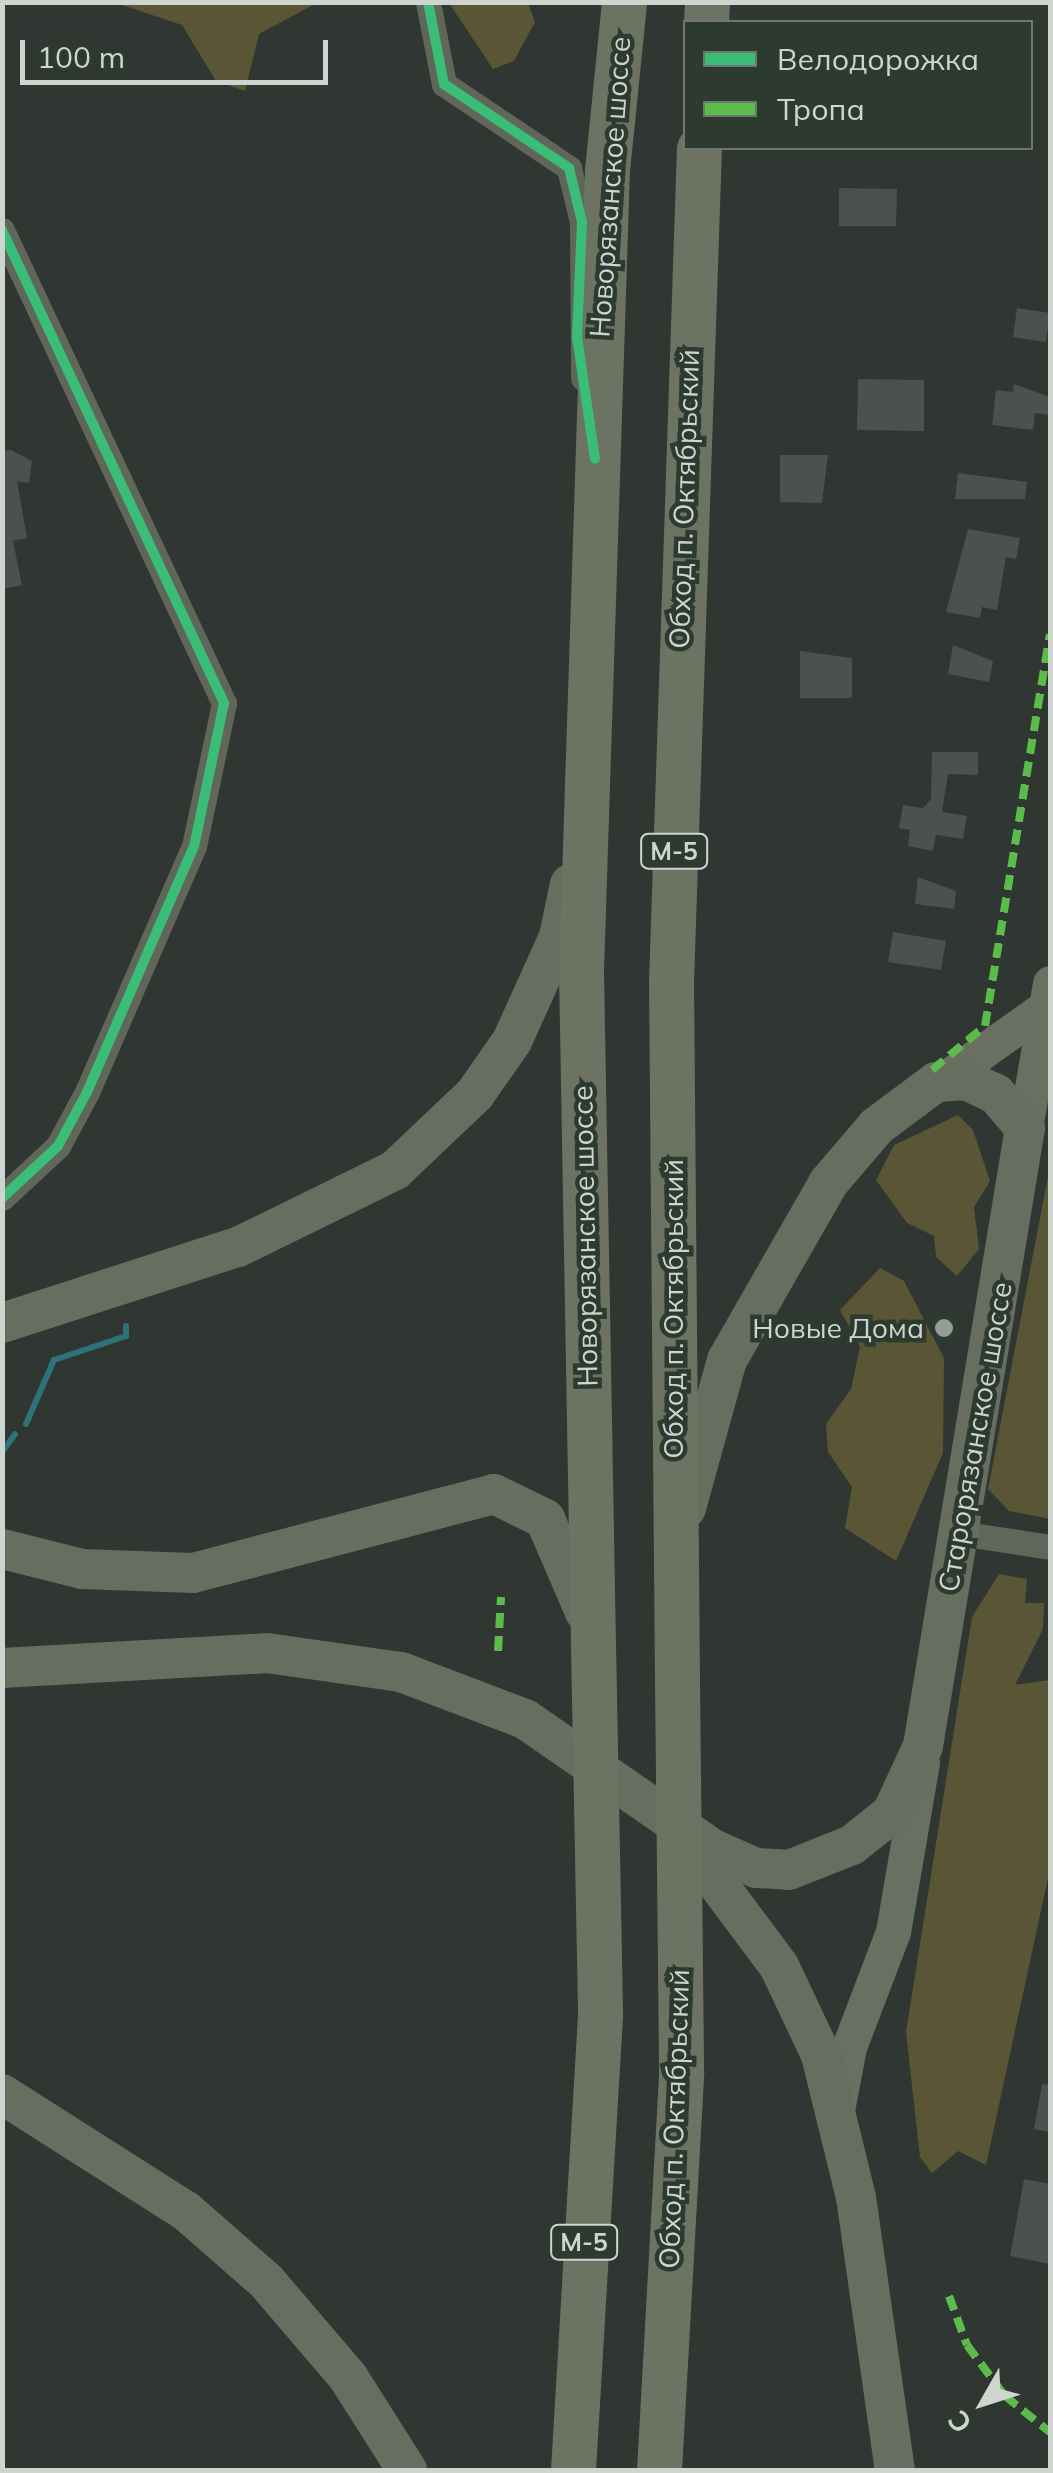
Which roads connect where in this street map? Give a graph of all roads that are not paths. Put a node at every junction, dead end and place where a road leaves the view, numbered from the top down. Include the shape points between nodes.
1 (428, 2) edge
2 (624, 2) edge
3 (699, 150) edge
4 (2, 230) edge
5 (595, 459) junction
6 (584, 812) junction
7 (1049, 998) edge
8 (947, 1077) junction
9 (1026, 1128) junction
10 (2, 1198) edge
11 (2, 1323) edge
12 (959, 1533) junction
13 (1050, 1548) edge
14 (2, 1550) edge
15 (676, 1556) junction
16 (593, 1645) junction
17 (2, 1668) edge
18 (924, 1746) junction
19 (646, 1802) junction
20 (2, 2094) edge
21 (837, 2110) junction
22 (408, 2470) edge
23 (573, 2470) edge
24 (660, 2470) edge
25 (896, 2470) edge

1 - 5 street via 444,84 569,168 582,222 577,338
2 - 5 highway, Новорязанское шоссе / М-5
3 - 15 highway, Обход п. Октябрьский / М-5 via 671,963
4 - 10 street via 224,702 194,846 87,1092 58,1146
5 - 6 highway, Новорязанское шоссе / М-5
6 - 11 main road via 539,991 476,1094 438,1134 341,1203
6 - 16 highway, Новорязанское шоссе / М-5
7 - 8 main road
7 - 9 main road
8 - 9 main road via 996,1094
8 - 15 main road via 878,1126 793,1238 727,1360
9 - 12 main road, Старорязанское шоссе
12 - 13 street
12 - 18 main road, Старорязанское шоссе
14 - 16 main road via 82,1569 193,1574 494,1494 544,1519 564,1547
15 - 24 highway, Обход п. Октябрьский / М-5, bridge via 681,2072
16 - 23 highway, Новорязанское шоссе / М-5, bridge via 600,2014
17 - 19 main road via 247,1653 401,1672 525,1718
18 - 19 main road, Старорязанское шоссе via 906,1794 876,1829 789,1870 735,1860
18 - 21 main road via 893,1932 849,2047
19 - 21 main road via 716,1877 779,1966
20 - 22 main road via 186,2211 266,2281 348,2377
21 - 25 main road

